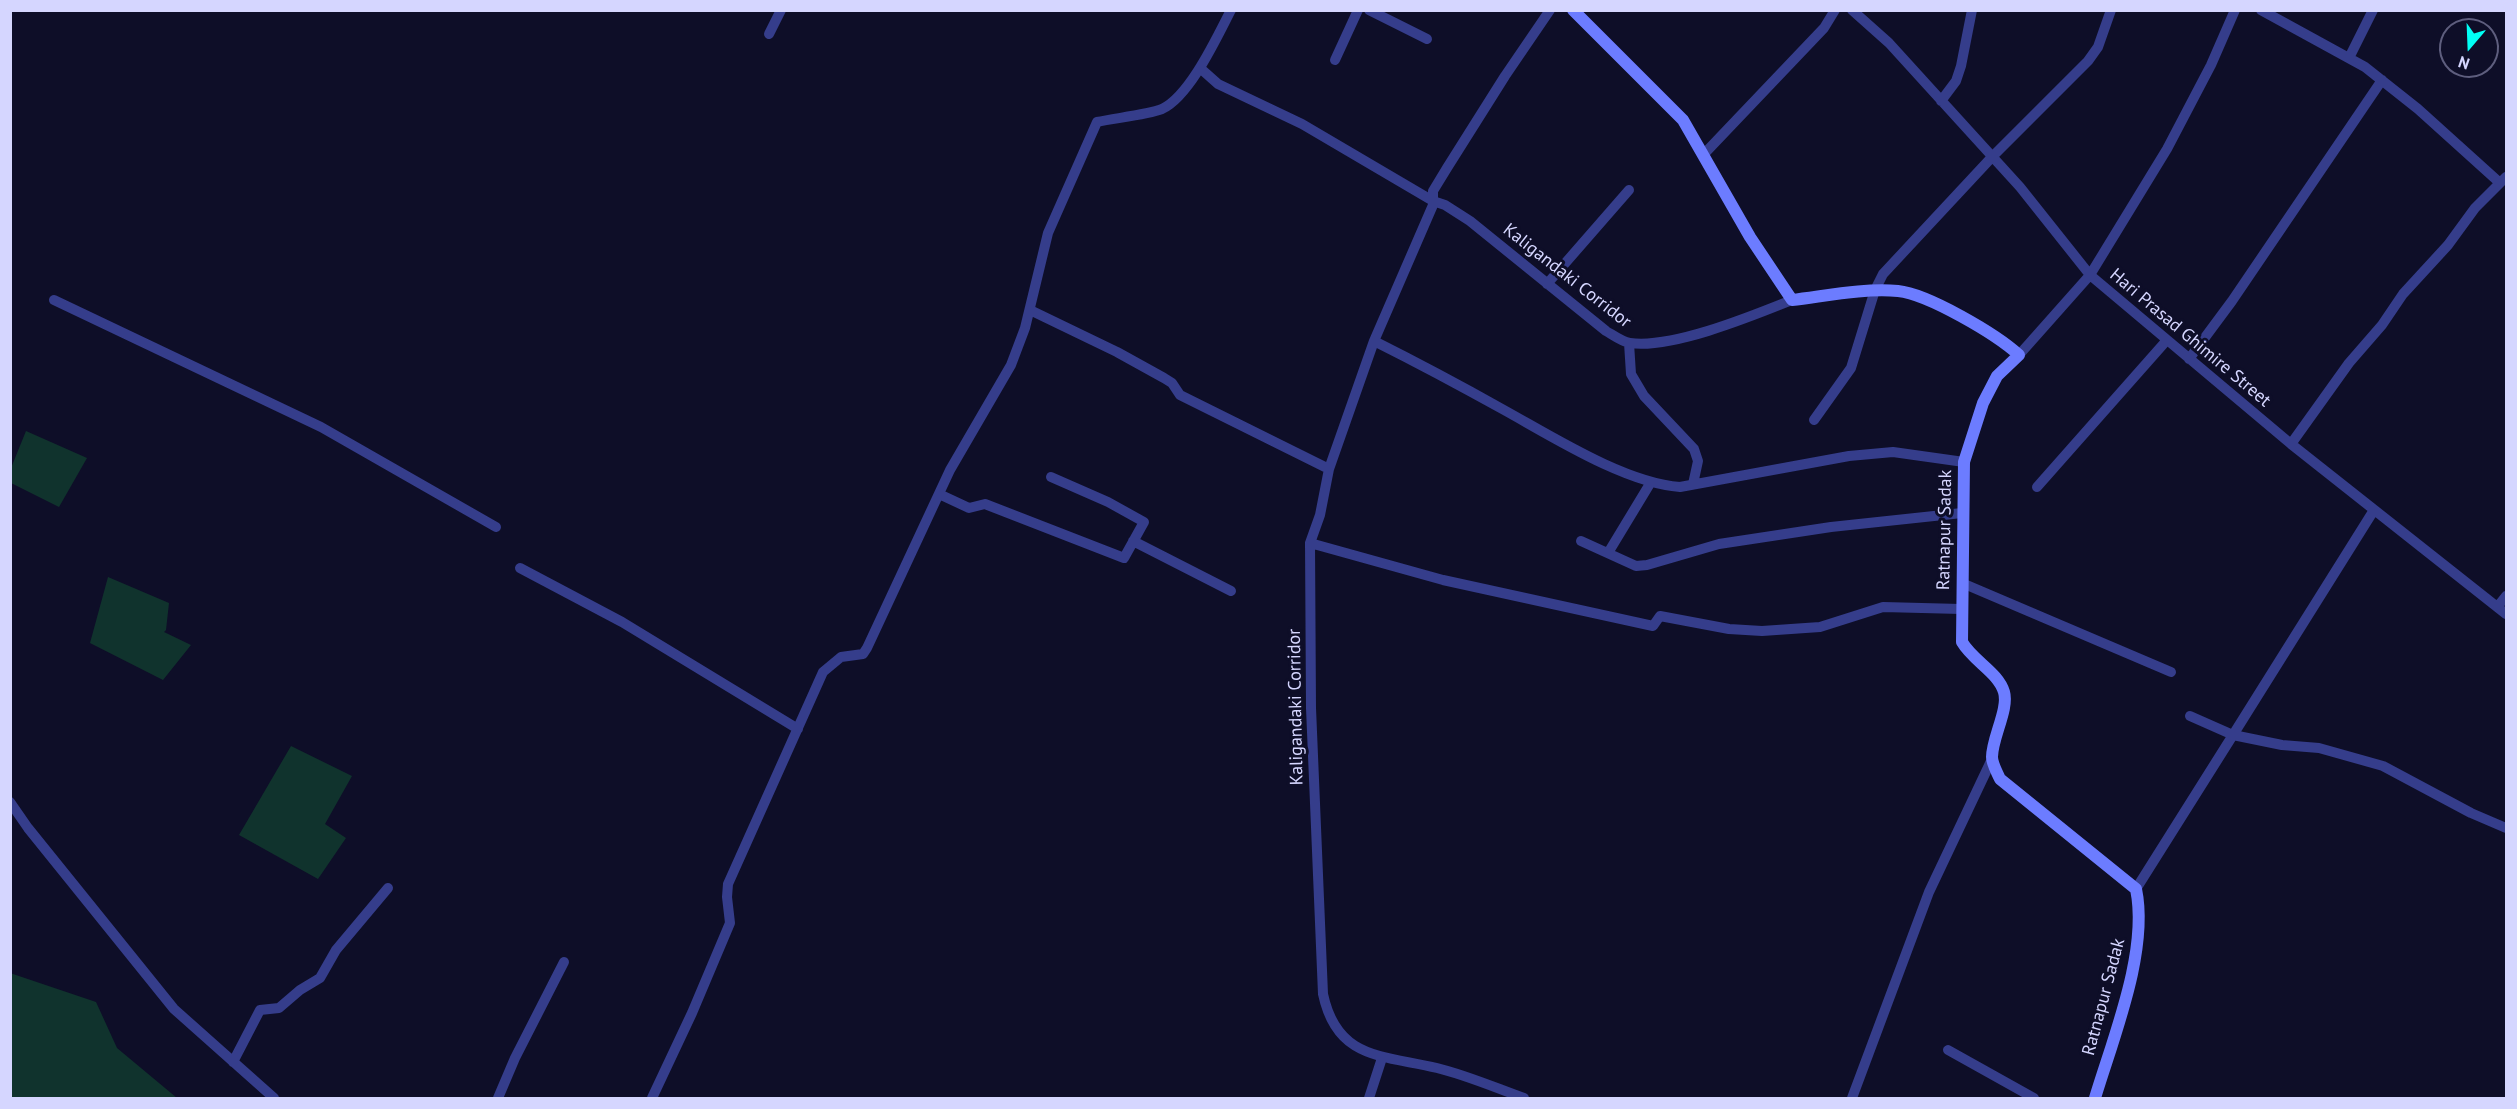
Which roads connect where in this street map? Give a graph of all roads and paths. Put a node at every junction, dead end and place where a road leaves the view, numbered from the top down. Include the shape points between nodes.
1 (781, 10) edge
2 (1231, 10) edge
3 (1358, 10) edge
4 (1368, 10) edge
5 (1550, 10) edge
6 (1573, 10) edge
7 (1835, 10) edge
8 (1852, 10) edge
9 (1972, 10) edge
10 (2111, 10) edge
11 (2235, 10) edge
12 (2260, 10) edge
13 (2373, 10) edge
14 (769, 34) dead end
15 (1427, 39) dead end
16 (2349, 58) junction
17 (1335, 60) dead end
18 (1200, 68) junction
19 (2382, 80) junction
20 (1941, 101) junction
21 (1704, 154) junction
22 (1992, 157) junction
23 (2503, 180) edge
24 (1629, 190) dead end
25 (1433, 201) junction
26 (2090, 275) junction
27 (1547, 284) junction
28 (1875, 290) junction
29 (54, 300) dead end
30 (1792, 300) junction
31 (1030, 310) junction
32 (2167, 340) junction
33 (1374, 341) junction
34 (1629, 343) junction
35 (2019, 355) junction
36 (2189, 359) junction
37 (1814, 420) dead end
38 (2290, 444) junction
39 (1964, 462) junction
40 (1329, 469) junction
41 (1051, 477) dead end
42 (1651, 482) junction
43 (1693, 484) junction
44 (2037, 487) dead end
45 (939, 494) junction
46 (2374, 510) junction
47 (1962, 513) junction
48 (496, 527) dead end
49 (1133, 541) junction
50 (1581, 541) dead end
51 (1310, 543) junction
52 (1608, 553) junction
53 (520, 568) dead end
54 (1962, 583) junction
55 (1231, 591) dead end
56 (2506, 596) edge
57 (2498, 606) junction
58 (1961, 609) junction
59 (2506, 614) edge
60 (2171, 672) dead end
61 (2190, 716) dead end
62 (798, 729) junction
63 (2233, 735) junction
64 (1992, 759) junction
65 (10, 802) edge
66 (2506, 828) edge
67 (388, 888) dead end
68 (2136, 889) junction
69 (564, 962) dead end
70 (1948, 1050) dead end
71 (1382, 1058) junction
72 (233, 1062) junction
73 (274, 1098) edge
74 (498, 1098) edge
75 (652, 1098) edge
76 (1369, 1098) edge
77 (1524, 1098) edge
78 (1852, 1098) edge
79 (2034, 1098) edge
80 (2095, 1098) edge

1 - 14 street
2 - 18 street
3 - 17 street
4 - 15 street
5 - 25 street via 1447,168 1433,191
6 - 21 main road via 1683,120
7 - 21 street via 1824,28
8 - 20 street via 1889,43
9 - 20 street via 1956,81
10 - 22 street via 2098,47 2088,61
11 - 26 street, Hari Prasad Ghimire Street via 2167,149
12 - 16 street
13 - 16 street
16 - 19 street
18 - 25 street, Kaligandaki Corridor via 1218,84 1302,124
18 - 31 street via 1162,109 1097,122 1048,233
19 - 23 street
19 - 36 street
20 - 22 street
21 - 30 main road via 1750,237
22 - 26 street
22 - 28 street via 1882,274
23 - 38 street via 2475,207 2448,245 2403,294
24 - 27 street
25 - 27 street, Kaligandaki Corridor via 1470,221
25 - 33 street, Kaligandaki Corridor
26 - 32 street, Hari Prasad Ghimire Street
26 - 35 street
27 - 34 street, Kaligandaki Corridor via 1605,331
28 - 30 main road
28 - 35 main road via 1921,297 2000,338
28 - 37 street via 1851,368
29 - 48 street via 321,427
30 - 34 street, Kaligandaki Corridor via 1708,331 1662,342
31 - 40 street via 1164,378 1180,395
31 - 45 street via 1011,365
32 - 36 street, Hari Prasad Ghimire Street
32 - 44 street
33 - 40 street, Kaligandaki Corridor
33 - 42 street via 1579,451
34 - 43 street via 1631,374 1644,396 1694,449 1698,461
35 - 39 main road, Ratnapur Sadak via 1996,376
36 - 38 street, Hari Prasad Ghimire Street
38 - 46 street, Hari Prasad Ghimire Street
39 - 43 street via 1893,452 1849,456
39 - 47 main road, Ratnapur Sadak
40 - 51 street, Kaligandaki Corridor
41 - 49 street via 1144,522
42 - 43 street via 1680,487
42 - 52 street
45 - 49 street via 969,508 985,504 1124,558
45 - 62 street via 867,648 863,654 841,657 823,672
46 - 57 street, Hari Prasad Ghimire Street
46 - 63 street
47 - 52 street via 1719,544 1647,565 1636,566
47 - 54 main road, Ratnapur Sadak
49 - 55 street
50 - 52 street
51 - 58 street via 1443,580 1653,626 1660,615 1729,629 1762,631 1820,627 1883,607
51 - 71 street, Kaligandaki Corridor via 1311,708 1323,994 1336,1030 1352,1044
53 - 62 street via 622,621
54 - 58 main road, Ratnapur Sadak
54 - 60 street
56 - 57 street
57 - 59 street, Hari Prasad Ghimire Street
58 - 64 main road, Ratnapur Sadak via 1962,642 1970,655 1995,676 2004,693
61 - 63 street
62 - 75 street via 729,884 726,932
63 - 66 street via 2319,748 2383,766
63 - 68 street
64 - 68 main road via 2000,778 2011,789
64 - 78 street via 1929,892
65 - 72 street via 174,1009
67 - 72 street via 336,950 320,978 279,1008 260,1010
68 - 80 main road, Ratnapur Sadak via 2140,910 2133,968
69 - 74 street
70 - 79 street
71 - 76 street
71 - 77 street, Kaligandaki Corridor via 1438,1068
72 - 73 street

